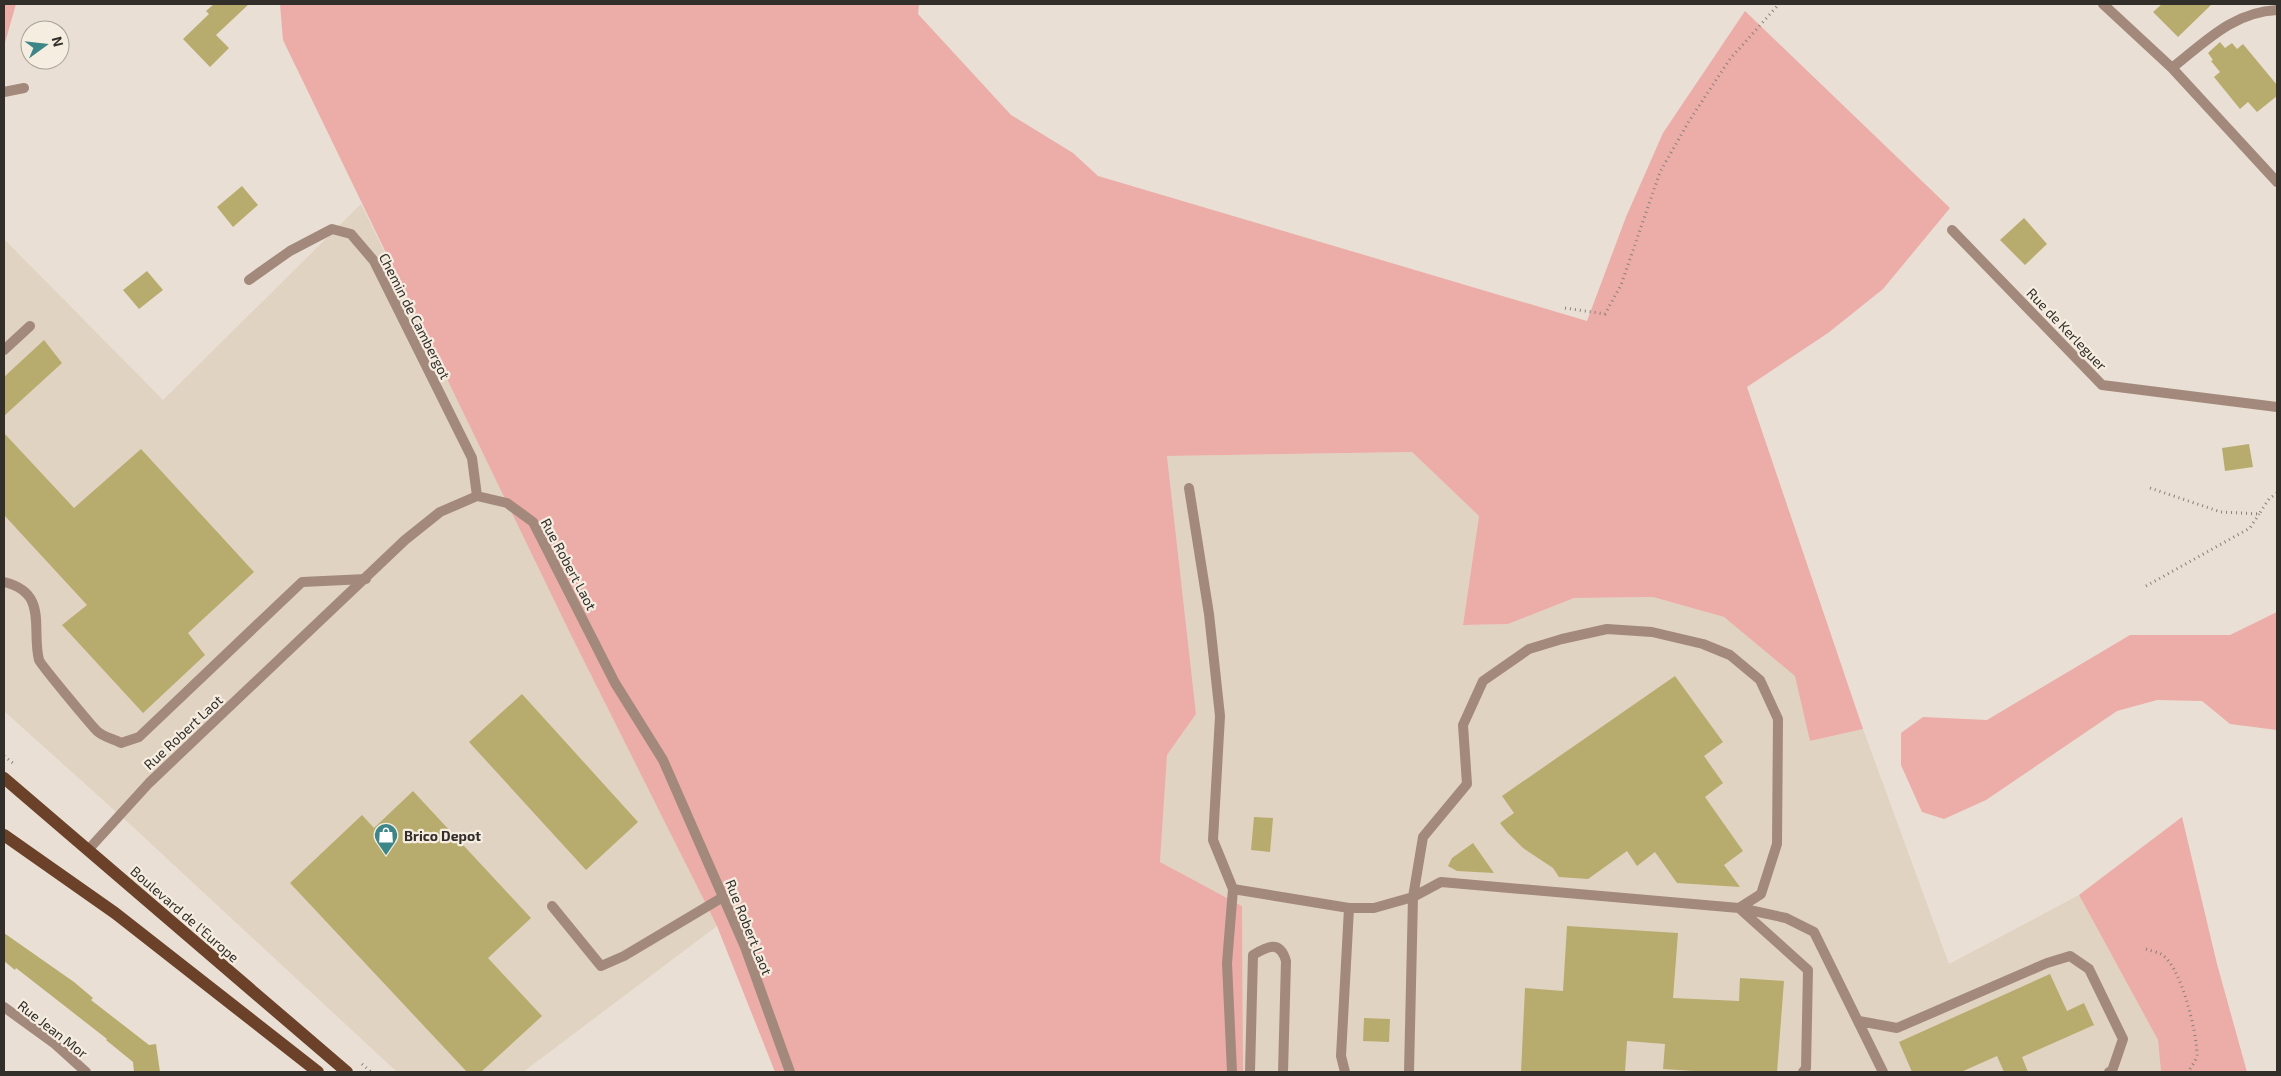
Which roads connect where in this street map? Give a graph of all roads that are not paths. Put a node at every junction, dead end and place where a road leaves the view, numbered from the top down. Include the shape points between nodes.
1 (2103, 4) edge
2 (2277, 10) edge
3 (2172, 68) junction
4 (24, 88) dead end
5 (4, 92) edge
6 (2277, 182) edge
7 (1952, 230) dead end
8 (248, 280) dead end
9 (30, 326) dead end
10 (4, 350) edge
11 (2277, 407) edge
12 (1189, 488) dead end
13 (477, 496) junction
14 (366, 579) junction
15 (4, 582) edge
16 (4, 778) edge
17 (4, 834) edge
18 (88, 850) junction
19 (1233, 889) junction
20 (723, 897) junction
21 (1413, 897) junction
22 (552, 906) dead end
23 (1349, 908) junction
24 (1739, 908) junction
25 (4, 1007) edge
26 (1859, 1021) junction
27 (1410, 1053) junction
28 (86, 1072) edge
29 (318, 1072) edge
30 (347, 1072) edge
31 (790, 1072) edge
32 (1232, 1072) edge
33 (1250, 1072) edge
34 (1283, 1072) edge
35 (1345, 1072) edge
36 (1403, 1072) edge
37 (1409, 1072) edge
38 (1803, 1072) edge
39 (1883, 1072) edge
40 (2108, 1072) edge

1 - 3 street
2 - 3 street via 2258,11 2224,26
3 - 6 street
4 - 5 street
7 - 11 street, Rue de Kerleguer via 2102,385
8 - 13 street, Chemin de Cambergot via 290,251 332,229 351,234 374,261 472,458
9 - 10 street
12 - 19 street via 1209,614 1220,716 1213,840
13 - 14 street, Rue Robert Laot via 440,512
13 - 20 street, Rue Robert Laot via 507,503 533,522 615,683 663,760
14 - 15 street via 302,582 139,736 122,743 98,733 40,662 37,611 26,593
14 - 18 street, Rue Robert Laot via 149,783
16 - 18 main road, Boulevard de l'Europe
17 - 29 main road via 115,913
18 - 30 main road, Boulevard de l'Europe
19 - 23 street
19 - 32 street via 1227,963
20 - 22 street via 624,956 601,966
20 - 31 street, Rue Robert Laot via 745,947
21 - 23 street via 1374,908
21 - 24 street via 1441,882
21 - 24 street via 1422,837 1467,784 1463,724 1484,681 1529,649 1607,629 1652,632 1703,644 1730,656 1760,680 1778,719 1777,844 1761,894
21 - 27 street
23 - 35 street via 1341,1056
24 - 26 street via 1786,918 1814,932
24 - 38 street via 1808,970 1806,1068
25 - 28 street, Rue Jean Mor via 55,1044
26 - 39 street
26 - 40 street via 1897,1028 2070,956 2089,968 2123,1039 2112,1071
27 - 36 street
27 - 37 street
33 - 34 street via 1253,955 1265,947 1276,946 1284,952 1286,961

